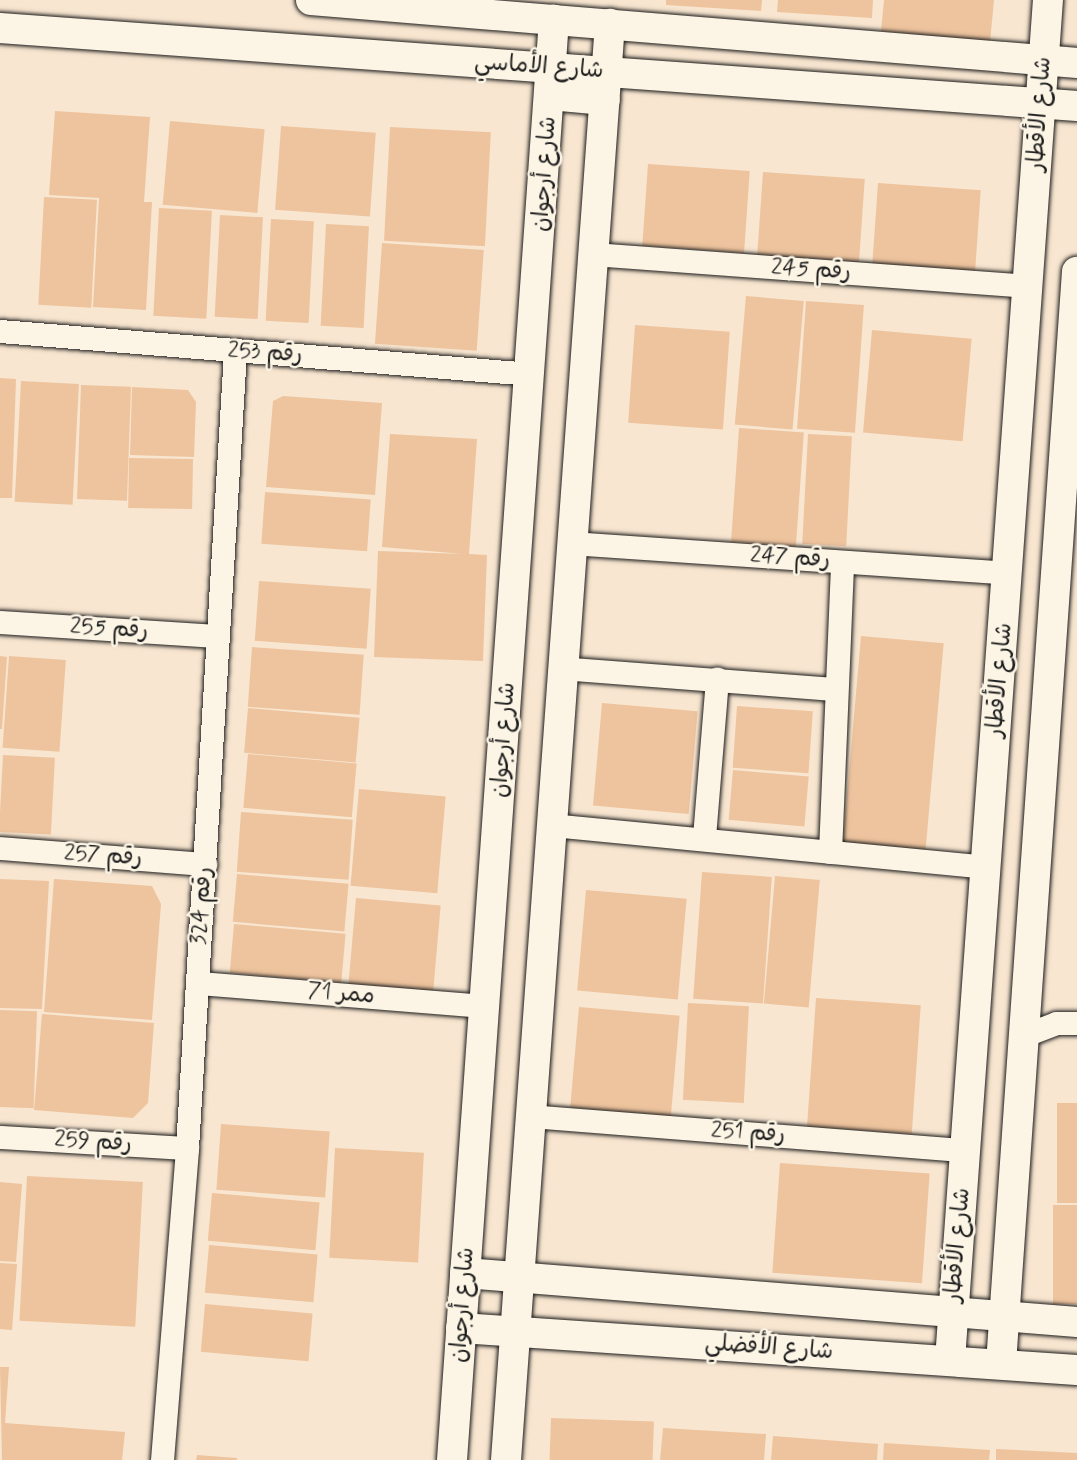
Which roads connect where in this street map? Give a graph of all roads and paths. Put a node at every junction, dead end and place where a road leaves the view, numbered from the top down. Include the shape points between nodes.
1 (311, 0) edge
2 (1048, 0) edge
3 (390, 3) edge
4 (554, 20) junction
5 (610, 24) junction
6 (0, 28) edge
7 (1044, 61) junction
8 (1077, 63) edge
9 (551, 81) junction
10 (606, 86) junction
11 (1039, 103) junction
12 (1077, 106) edge
13 (594, 254) junction
14 (1077, 272) edge
15 (1028, 286) junction
16 (0, 331) edge
17 (235, 351) junction
18 (531, 373) junction
19 (1072, 403) edge
20 (571, 543) junction
21 (842, 562) junction
22 (1009, 573) junction
23 (0, 622) edge
24 (218, 636) junction
25 (560, 667) junction
26 (717, 679) junction
27 (835, 688) junction
28 (551, 825) junction
29 (704, 837) junction
30 (0, 848) edge
31 (830, 852) junction
32 (205, 864) junction
33 (985, 867) junction
34 (198, 982) junction
35 (485, 1006) junction
36 (1077, 1023) edge
37 (1025, 1035) junction
38 (530, 1116) junction
39 (0, 1137) edge
40 (187, 1148) junction
41 (966, 1150) junction
42 (465, 1273) junction
43 (519, 1276) junction
44 (953, 1313) junction
45 (1005, 1317) junction
46 (1077, 1322) edge
47 (461, 1328) junction
48 (515, 1331) junction
49 (950, 1360) junction
50 (1001, 1364) junction
51 (1077, 1370) edge
52 (162, 1460) edge
53 (452, 1460) edge
54 (506, 1460) edge

1 - 3 street, شارع الأماسي
2 - 7 street, شارع الأقطار
3 - 4 street, شارع الأماسي
4 - 5 street, شارع الأماسي
4 - 9 street, شارع أرجوان
5 - 7 street, شارع الأماسي
5 - 10 street
6 - 9 street, شارع الأماسي
7 - 8 street, شارع الأماسي
7 - 11 street, شارع الأقطار
9 - 10 street, شارع الأماسي
9 - 18 street, شارع أرجوان
10 - 11 street, شارع الأماسي
10 - 13 street
11 - 12 street, شارع الأماسي
11 - 15 street, شارع الأقطار
13 - 15 street, رقم 245
13 - 20 street
14 - 19 street, شارع الأقطار
15 - 22 street, شارع الأقطار
16 - 17 street, رقم 253
17 - 18 street, رقم 253
17 - 24 street, رقم 324
18 - 35 street, شارع أرجوان
19 - 37 street, شارع الأقطار
20 - 21 street, رقم 247
20 - 25 street
21 - 22 street, رقم 247
21 - 27 street
22 - 33 street, شارع الأقطار
23 - 24 street, رقم 255
24 - 32 street, رقم 324
25 - 26 street
25 - 28 street
26 - 27 street
26 - 29 street
27 - 31 street
28 - 29 street
28 - 38 street
29 - 31 street
30 - 32 street, رقم 257
31 - 33 street
32 - 34 street, رقم 324
33 - 41 street, شارع الأقطار
34 - 35 street, ممر 71
34 - 40 street, رقم 324
35 - 42 street, شارع أرجوان
36 - 37 street via 1056,1023
37 - 45 street, شارع الأقطار
38 - 41 street, رقم 251
38 - 43 street
39 - 40 street, رقم 259
40 - 52 street, رقم 324
41 - 44 street, شارع الأقطار
42 - 43 street
42 - 47 street, شارع أرجوان
43 - 44 street
43 - 48 street
44 - 45 street
44 - 49 street, شارع الأقطار
45 - 46 street
45 - 50 street, شارع الأقطار
47 - 48 street, شارع الأفضلي
47 - 53 street, شارع أرجوان
48 - 49 street, شارع الأفضلي
48 - 54 street
49 - 50 street, شارع الأفضلي
50 - 51 street, شارع الأفضلي

